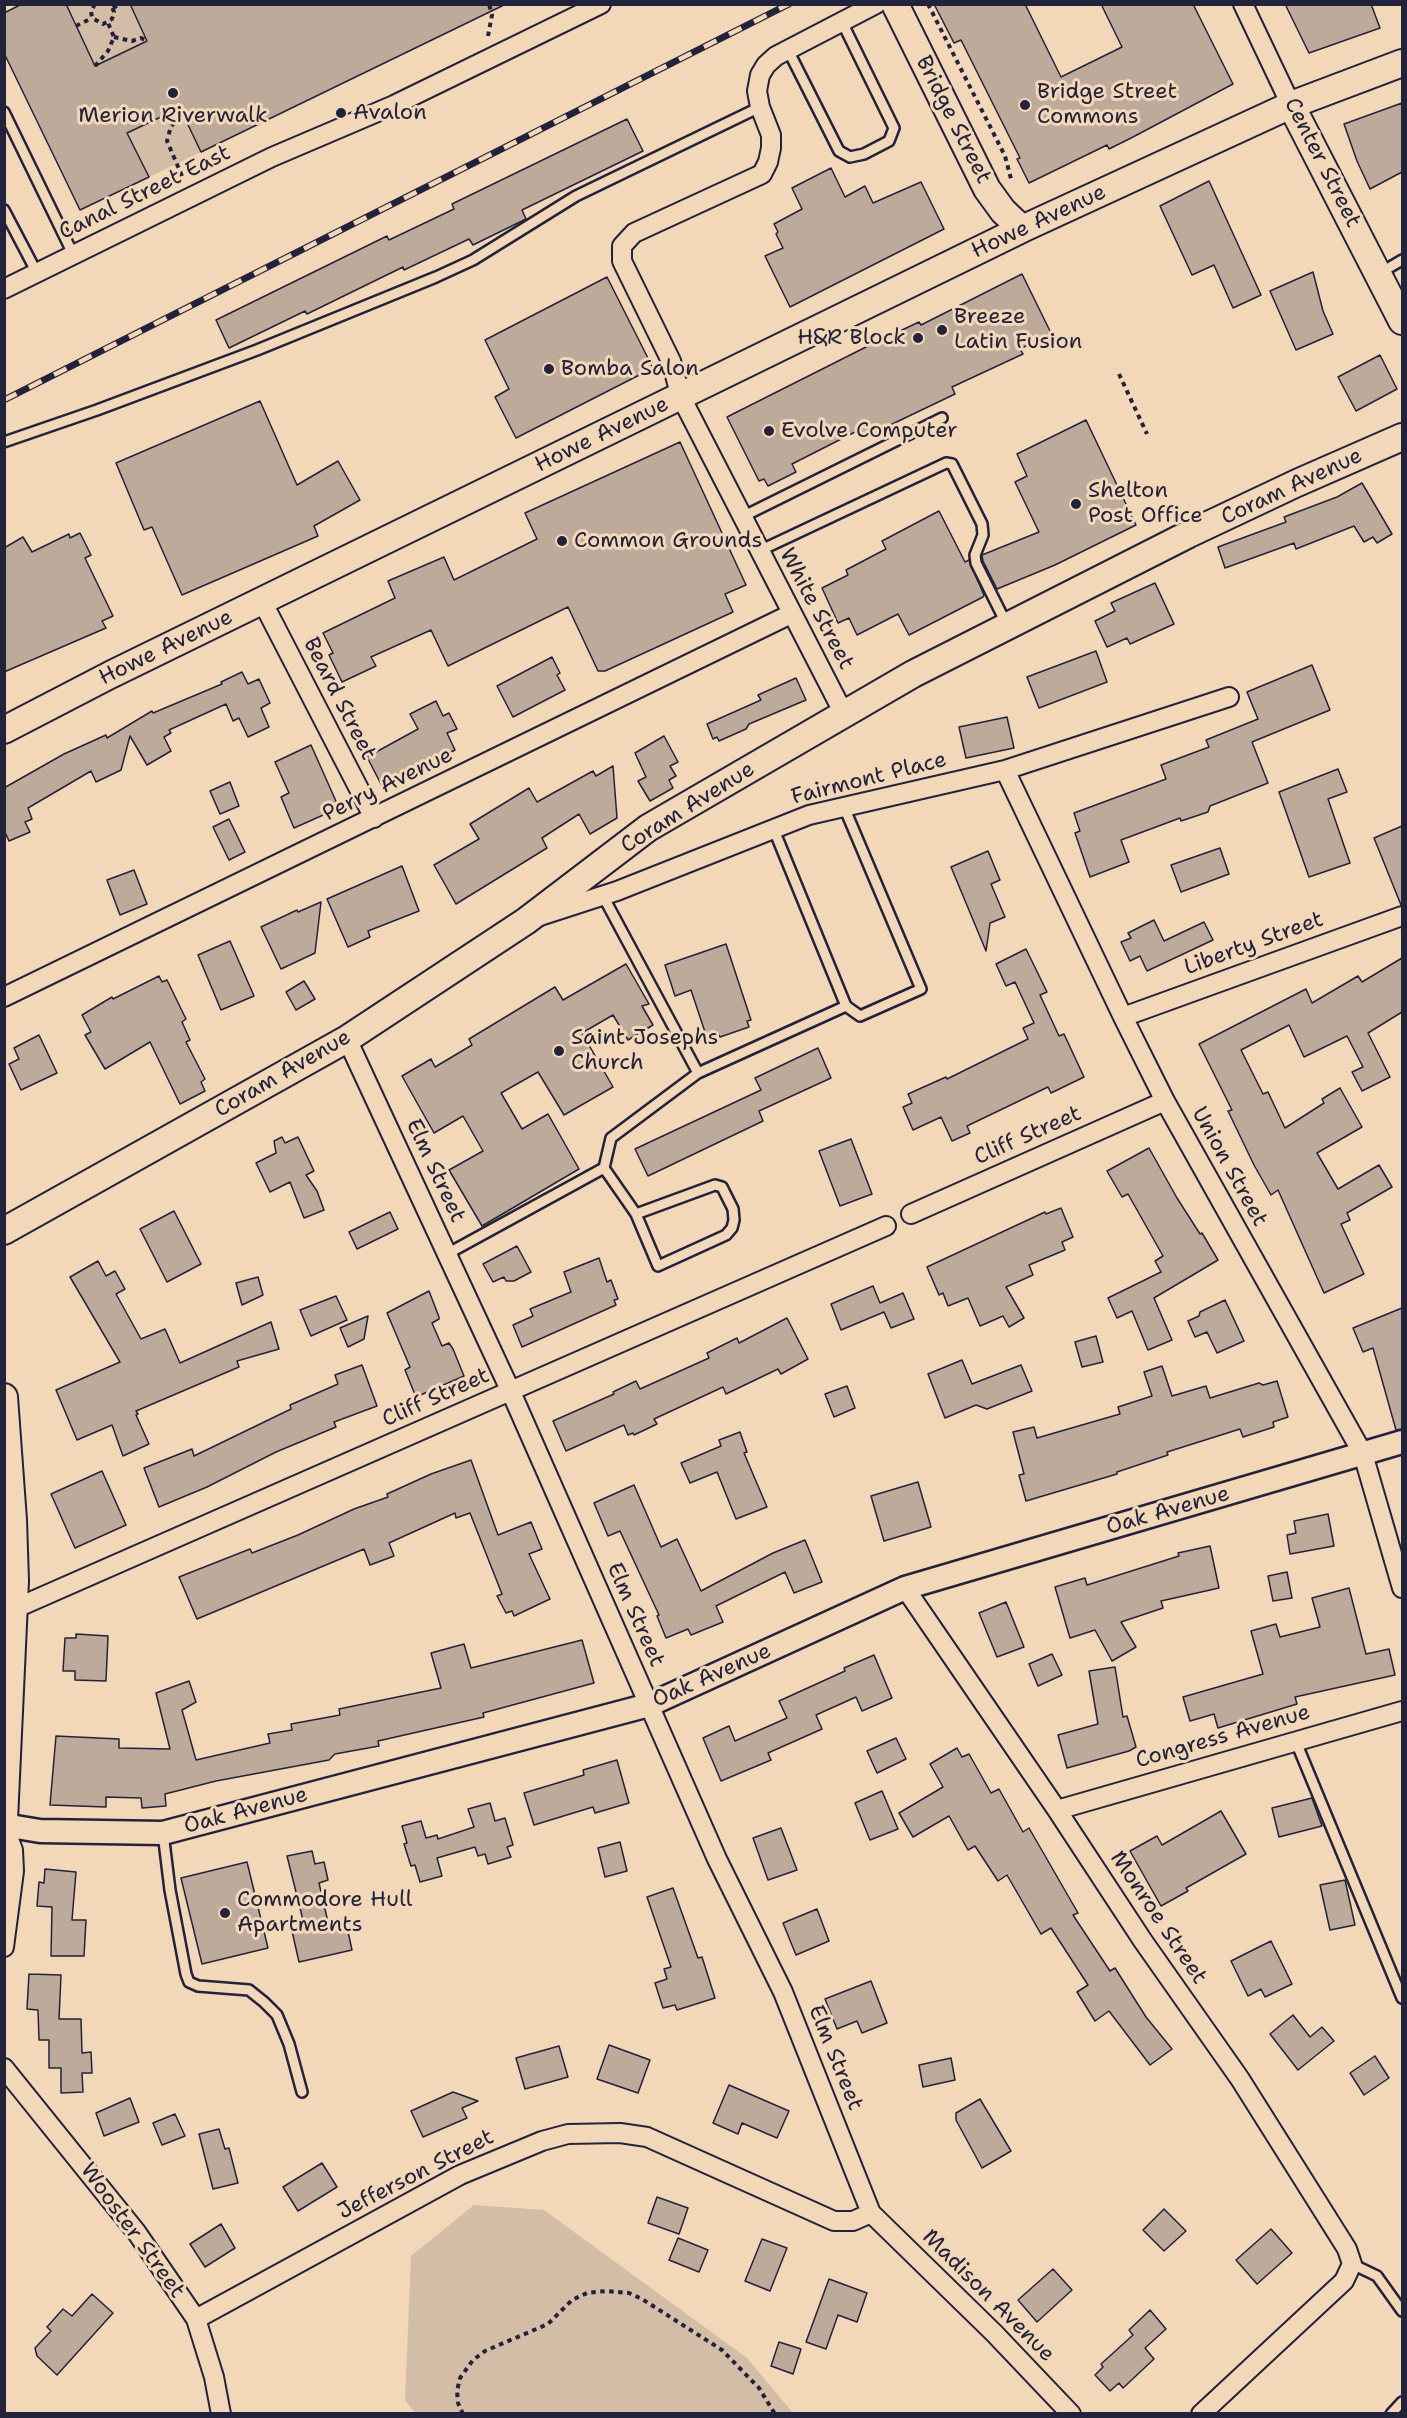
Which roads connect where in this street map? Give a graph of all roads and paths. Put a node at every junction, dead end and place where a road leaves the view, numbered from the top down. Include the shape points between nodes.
1 (95, 4) edge
2 (120, 4) edge
3 (489, 4) edge
4 (601, 4) edge
5 (876, 4) edge
6 (895, 4) edge
7 (928, 4) edge
8 (1243, 4) edge
9 (112, 6) edge
10 (92, 18) junction
11 (842, 22) junction
12 (108, 23) junction
13 (76, 26) dead end
14 (488, 36) dead end
15 (114, 37) junction
16 (147, 40) dead end
17 (788, 50) junction
18 (1402, 63) edge
19 (95, 66) dead end
20 (1291, 105) junction
21 (760, 107) junction
22 (4, 112) edge
23 (184, 115) dead end
24 (182, 176) dead end
25 (1011, 179) dead end
26 (4, 210) edge
27 (1022, 230) junction
28 (74, 256) junction
29 (1402, 260) edge
30 (37, 273) junction
31 (1378, 274) junction
32 (4, 289) edge
33 (1402, 321) edge
34 (1119, 374) dead end
35 (681, 397) junction
36 (942, 418) dead end
37 (1147, 434) dead end
38 (1402, 437) edge
39 (4, 442) edge
40 (742, 517) junction
41 (759, 551) junction
42 (262, 601) junction
43 (791, 614) junction
44 (1007, 625) junction
45 (1229, 697) dead end
46 (844, 714) junction
47 (4, 730) edge
48 (1005, 770) junction
49 (844, 807) junction
50 (374, 818) junction
51 (774, 830) junction
52 (603, 896) junction
53 (1402, 916) edge
54 (526, 921) junction
55 (4, 997) edge
56 (846, 1006) junction
57 (1123, 1017) junction
58 (347, 1038) junction
59 (698, 1073) junction
60 (1165, 1101) junction
61 (604, 1168) junction
62 (636, 1214) junction
63 (911, 1214) dead end
64 (886, 1226) dead end
65 (4, 1231) edge
66 (447, 1254) junction
67 (511, 1392) junction
68 (4, 1397) edge
69 (1402, 1442) edge
70 (1363, 1454) junction
71 (905, 1588) junction
72 (1402, 1588) edge
73 (9, 1610) edge
74 (649, 1705) junction
75 (1402, 1711) edge
76 (1296, 1742) junction
77 (1057, 1810) junction
78 (4, 1820) edge
79 (4, 1826) edge
80 (164, 1833) junction
81 (4, 1947) edge
82 (1402, 1998) edge
83 (4, 2068) edge
84 (302, 2092) dead end
85 (871, 2213) junction
86 (1348, 2272) junction
87 (1402, 2311) edge
88 (196, 2319) junction
89 (1402, 2402) edge
90 (221, 2414) edge
91 (463, 2414) edge
92 (775, 2414) edge
93 (1071, 2414) edge
94 (1201, 2414) edge
95 (1391, 2414) edge

1 - 10 path
2 - 9 path
3 - 14 path via 492,15
4 - 28 street, Canal Street East via 394,105 272,157
5 - 11 street
6 - 27 main road, Bridge Street via 987,189
7 - 25 path via 1005,156
8 - 20 street, Center Street
9 - 12 path via 113,16
10 - 12 path
10 - 13 path
11 - 17 street
11 - 17 lane via 894,128 889,141 881,146 850,157 839,151
12 - 15 path
15 - 16 path
15 - 19 path
17 - 21 street via 766,65 760,75
18 - 20 main road, Howe Avenue
20 - 27 main road, Howe Avenue
20 - 31 main road, Center Street
21 - 35 street, White Street via 771,135 768,162 762,174 633,233 622,246 622,261 671,361
21 - 39 lane via 576,196 473,260 436,277 257,350
22 - 28 lane
23 - 24 path via 171,126 167,141
26 - 30 lane
27 - 35 main road, Howe Avenue
28 - 30 street, Canal Street East
29 - 31 lane
30 - 32 street, Canal Street East
31 - 33 main road, Center Street
34 - 37 path
35 - 40 street, White Street
35 - 42 main road, Howe Avenue
36 - 40 lane
38 - 44 main road, Coram Avenue via 1189,534
40 - 41 street, White Street
41 - 43 street, White Street
41 - 44 lane via 946,463 952,464 982,524 976,563
42 - 47 main road, Howe Avenue
42 - 50 street, Beard Street
43 - 46 street, White Street
43 - 50 street, Perry Avenue
44 - 46 main road, Coram Avenue
45 - 48 street, Fairmont Place
46 - 54 main road, Coram Avenue via 648,828
48 - 49 street, Fairmont Place
48 - 57 street, Union Street
49 - 51 street, Fairmont Place via 809,815
49 - 56 lane via 921,989 860,1016
50 - 55 street, Perry Avenue
51 - 52 street, Fairmont Place
51 - 56 lane
52 - 54 street, Fairmont Place
52 - 59 lane
53 - 57 street, Liberty Street
54 - 58 main road, Coram Avenue
56 - 59 lane
57 - 60 street, Union Street
58 - 65 main road, Coram Avenue
58 - 66 street, Elm Street
59 - 61 lane via 611,1138
60 - 63 street, Cliff Street
60 - 70 street, Union Street
61 - 62 lane
61 - 66 lane
62 - 62 lane via 658,1266 726,1235 734,1220 727,1194 715,1185
64 - 67 street, Cliff Street
66 - 67 street, Elm Street
67 - 73 street, Cliff Street
67 - 74 street, Elm Street
68 - 73 main road via 14,1520
69 - 70 street, Oak Avenue
70 - 71 street, Oak Avenue
70 - 72 street, Union Street
71 - 74 street, Oak Avenue
71 - 77 street, Monroe Street
73 - 78 main road
74 - 80 street, Oak Avenue
74 - 85 street, Elm Street via 717,1858 783,1992
75 - 76 street, Congress Avenue
76 - 77 street, Congress Avenue
76 - 82 lane
77 - 86 street, Monroe Street via 1240,2079 1347,2249
79 - 80 street, Oak Avenue via 40,1831
79 - 81 street via 13,1850 14,1872
80 - 84 lane via 170,1890 189,1982 249,1990 264,2002 276,2015 290,2044
83 - 88 street, Wooster Street via 137,2233
85 - 88 street, Jefferson Street via 853,2221 834,2221 647,2137 568,2133 460,2175
85 - 93 street, Madison Avenue via 994,2332
86 - 87 lane via 1377,2276
86 - 94 street
88 - 90 street, Wooster Street
89 - 95 lane
91 - 92 path via 457,2391 460,2378 473,2360 548,2324 572,2300 606,2291 642,2299 722,2350 759,2388

